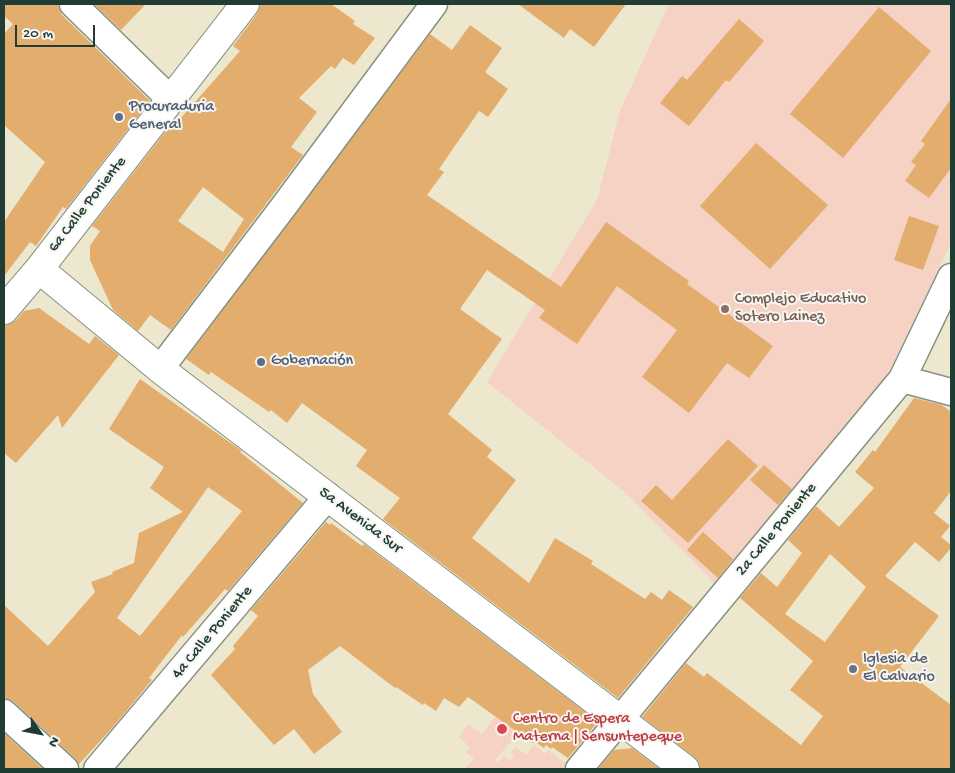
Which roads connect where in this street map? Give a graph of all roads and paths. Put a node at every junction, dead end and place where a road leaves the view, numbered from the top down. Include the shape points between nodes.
1 (73, 4) edge
2 (245, 4) edge
3 (434, 4) edge
4 (170, 100) junction
5 (39, 269) junction
6 (951, 277) edge
7 (4, 310) edge
8 (160, 369) junction
9 (902, 379) junction
10 (951, 392) edge
11 (328, 496) junction
12 (4, 713) edge
13 (620, 718) junction
14 (64, 769) edge
15 (98, 769) edge
16 (579, 769) edge
17 (685, 769) edge

1 - 4 street
2 - 4 street, 6a Calle Poniente
3 - 8 street
4 - 5 street, 6a Calle Poniente
5 - 7 street, 6a Calle Poniente
5 - 8 street, 5a Avenida Sur
6 - 9 street, 2a Calle Poniente
8 - 11 street, 5a Avenida Sur
9 - 10 street
9 - 13 street, 2a Calle Poniente
11 - 13 street, 5a Avenida Sur
11 - 15 street, 4a Calle Poniente
12 - 14 street
13 - 16 street, 2a Calle Poniente
13 - 17 street, 5a Avenida Sur

